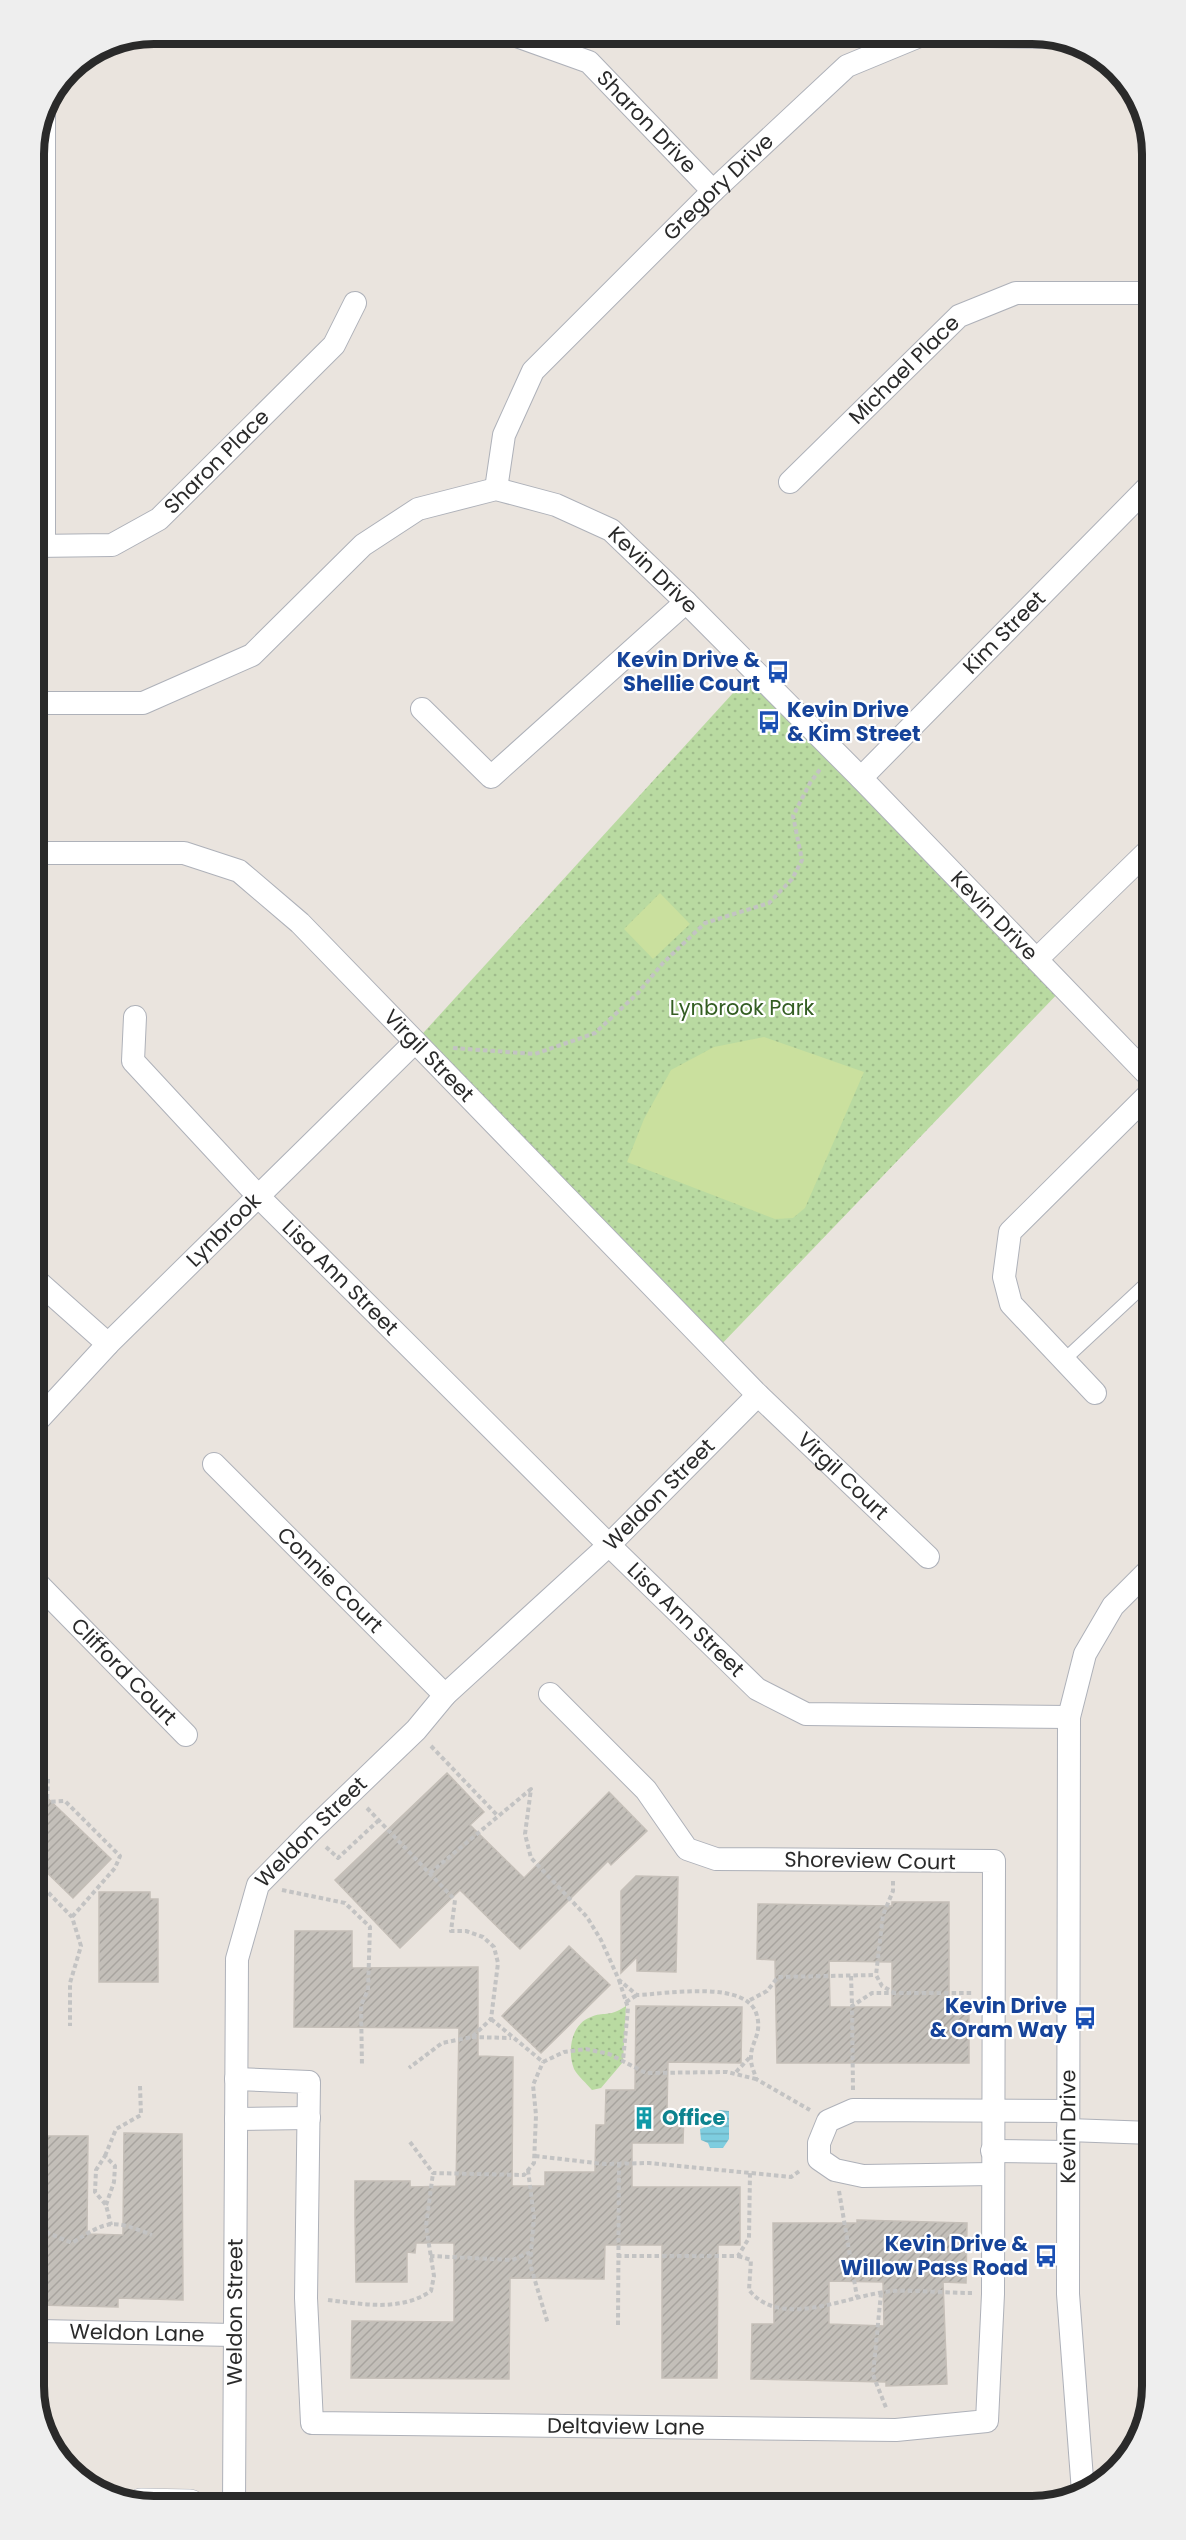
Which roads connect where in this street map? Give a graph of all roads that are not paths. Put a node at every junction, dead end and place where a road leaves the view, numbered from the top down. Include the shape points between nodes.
1 (539, 44) edge
2 (900, 44) edge
3 (713, 191) junction
4 (1142, 293) edge
5 (355, 303) dead end
6 (790, 482) dead end
7 (496, 489) junction
8 (1142, 493) edge
9 (44, 546) edge
10 (686, 602) junction
11 (44, 703) edge
12 (422, 709) dead end
13 (861, 778) junction
14 (44, 853) edge
15 (1142, 857) edge
16 (1037, 959) junction
17 (135, 1017) dead end
18 (415, 1042) junction
19 (1142, 1069) edge
20 (1142, 1101) edge
21 (260, 1198) junction
22 (44, 1287) edge
23 (1142, 1287) edge
24 (108, 1344) junction
25 (1064, 1360) junction
26 (1095, 1393) dead end
27 (758, 1395) junction
28 (44, 1413) edge
29 (214, 1464) dead end
30 (609, 1545) junction
31 (928, 1557) dead end
32 (1142, 1577) edge
33 (44, 1590) edge
34 (550, 1694) dead end
35 (445, 1695) junction
36 (1069, 1717) junction
37 (186, 1735) dead end
38 (236, 2079) junction
39 (309, 2118) junction
40 (236, 2119) junction
41 (992, 2130) junction
42 (1068, 2131) junction
43 (1142, 2133) edge
44 (992, 2174) junction
45 (44, 2331) edge
46 (233, 2335) junction
47 (1082, 2484) edge
48 (234, 2496) edge

1 - 3 street, Sharon Drive via 589,62
2 - 3 street, Gregory Drive via 847,66
3 - 7 street, Gregory Drive via 533,371 504,435
4 - 6 street, Michael Place via 1016,293 959,316
5 - 9 street, Sharon Place via 334,345 159,519 112,545
7 - 10 street, Kevin Drive via 556,505 611,530
7 - 11 street, Kevin Drive via 418,508 363,544 252,655 143,703
8 - 13 street, Kim Street
10 - 12 street via 491,777
10 - 13 street, Kevin Drive
13 - 16 street, Kevin Drive
14 - 18 street, Virgil Street via 184,853 239,871 300,923
15 - 16 street
16 - 19 street, Kevin Drive
17 - 21 street, Lisa Ann Street via 133,1061
18 - 21 street, Lynbrook
18 - 27 street, Virgil Street
20 - 25 street via 1010,1232 1004,1277 1011,1304
21 - 24 street, Lynbrook
21 - 30 street, Lisa Ann Street
22 - 24 street
23 - 25 lane
24 - 28 street, Lynbrook
25 - 26 street
27 - 30 street, Weldon Street
27 - 31 street, Virgil Court
29 - 35 street, Connie Court
30 - 35 street, Weldon Street
30 - 36 street, Lisa Ann Street via 757,1689 806,1714
32 - 36 street, Kevin Drive via 1113,1606 1085,1654
33 - 37 street, Clifford Court
34 - 41 street, Shoreview Court via 646,1790 687,1849 716,1859 994,1861
35 - 38 street, Weldon Street via 416,1730 258,1886 237,1959
36 - 42 street, Kevin Drive
38 - 39 street, Deltaview Lane via 309,2082
38 - 40 street, Weldon Street
39 - 40 street
39 - 44 street, Deltaview Lane via 306,2298 312,2423 896,2430 987,2421 993,2294
40 - 46 street, Weldon Street
41 - 42 street
41 - 42 street
41 - 44 street, Deltaview Lane
41 - 44 street via 853,2110 828,2121 819,2143 827,2164 863,2176
42 - 43 street
42 - 47 street, Kevin Drive via 1068,2294
45 - 46 street, Weldon Lane
46 - 48 street, Weldon Street

